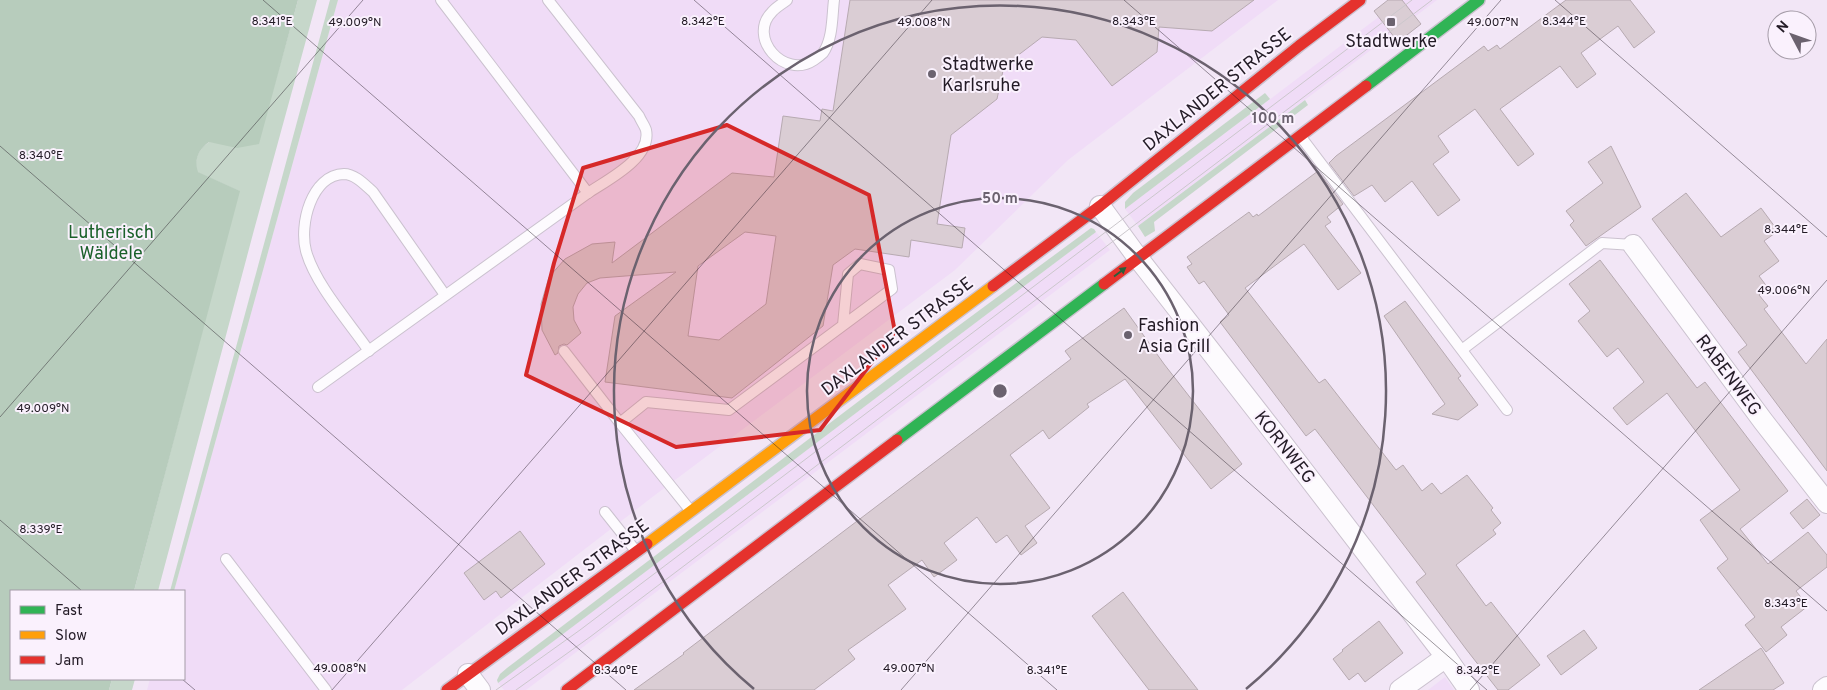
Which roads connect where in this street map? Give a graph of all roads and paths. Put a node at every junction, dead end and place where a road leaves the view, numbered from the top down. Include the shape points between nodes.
1 (441, 0) edge
2 (548, 0) edge
3 (787, 0) edge
4 (834, 0) edge
5 (1360, 0) edge
6 (1479, 0) edge
7 (1300, 135) junction
8 (588, 193) junction
9 (1100, 206) junction
10 (1633, 245) joint
11 (1138, 258) junction
12 (445, 295) junction
13 (843, 325) junction
14 (1463, 349) junction
15 (369, 351) junction
16 (564, 351) dead end
17 (318, 387) dead end
18 (1507, 410) dead end
19 (620, 423) junction
20 (1827, 503) edge
21 (691, 511) junction
22 (606, 512) dead end
23 (637, 552) junction
24 (226, 559) dead end
25 (1446, 657) junction
26 (468, 674) junction
27 (1827, 687) edge
28 (326, 690) edge
29 (447, 690) edge
30 (480, 690) edge
31 (567, 690) edge
32 (1400, 690) edge
33 (1469, 690) edge
34 (1823, 690) edge

1 - 8 lane
2 - 8 lane via 639,116 646,130 646,144 638,157
3 - 4 lane via 770,13 764,28 766,44 775,58 790,65 807,64 823,53 830,37
5 - 9 street, DAXLANDER STRASSE
6 - 7 street
7 - 11 street
7 - 14 lane
8 - 12 lane
9 - 11 street, KORNWEG
9 - 21 street, DAXLANDER STRASSE
10 - 14 lane via 1602,243
10 - 20 street, RABENWEG
11 - 25 street, KORNWEG
31 -> 11 street
12 - 15 lane
12 - 15 lane via 362,181 345,174 327,179 312,196 305,222 306,250 318,280
13 - 13 lane via 892,289 889,270 860,264 848,274
13 - 19 lane via 729,410 646,402
14 - 18 lane
15 - 17 lane
16 - 19 lane
19 - 21 lane
21 - 23 street, DAXLANDER STRASSE
22 - 23 lane
23 - 26 street, DAXLANDER STRASSE
24 - 28 lane
25 - 32 street
25 - 33 street, KORNWEG
26 - 29 street, DAXLANDER STRASSE
26 - 30 street
27 - 34 street

